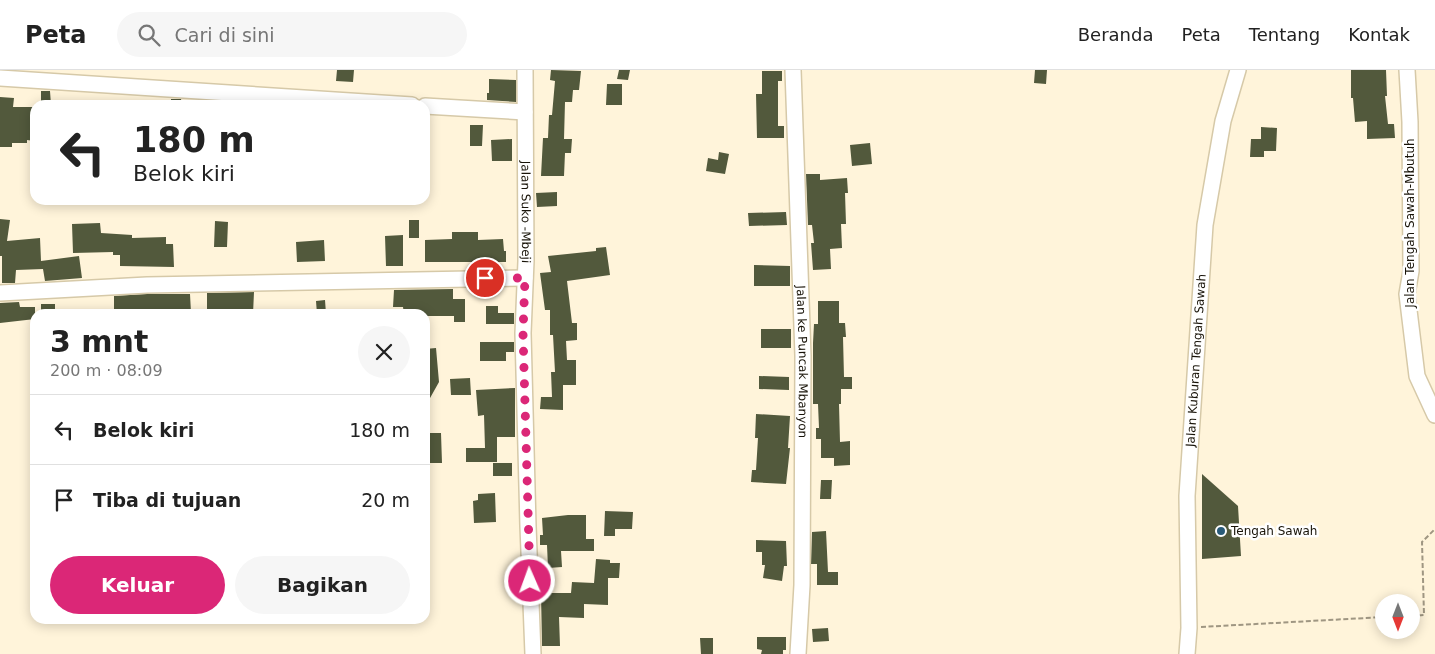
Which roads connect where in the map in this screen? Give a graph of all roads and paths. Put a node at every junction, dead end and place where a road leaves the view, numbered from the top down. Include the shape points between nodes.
1 (525, 70) edge
2 (793, 70) edge
3 (1238, 70) edge
4 (1407, 70) edge
5 (0, 78) edge
6 (336, 100) edge
7 (430, 106) edge
8 (525, 112) junction
9 (525, 278) junction
10 (0, 293) edge
11 (1435, 415) edge
12 (1435, 529) edge
13 (1420, 615) edge
14 (1375, 618) edge
15 (1189, 628) junction
16 (533, 654) edge
17 (798, 654) edge
18 (1187, 654) edge

1 - 8 street, Jalan Suko -Mbeji
2 - 17 street, Jalan ke Puncak Mbanyon via 803,356 802,585
3 - 15 street, Jalan Kuburan Tengah Sawah via 1224,121 1206,225 1186,496
4 - 11 street, Jalan Tengah Sawah-Mbutuh via 1411,271 1407,294 1417,376
5 - 6 street
7 - 8 street
8 - 9 street, Jalan Suko -Mbeji
9 - 10 street via 147,285
9 - 16 street, Jalan Suko -Mbeji via 523,343
12 - 13 path via 1422,542 1424,615
14 - 15 path
15 - 18 street, Jalan Kuburan Tengah Sawah

